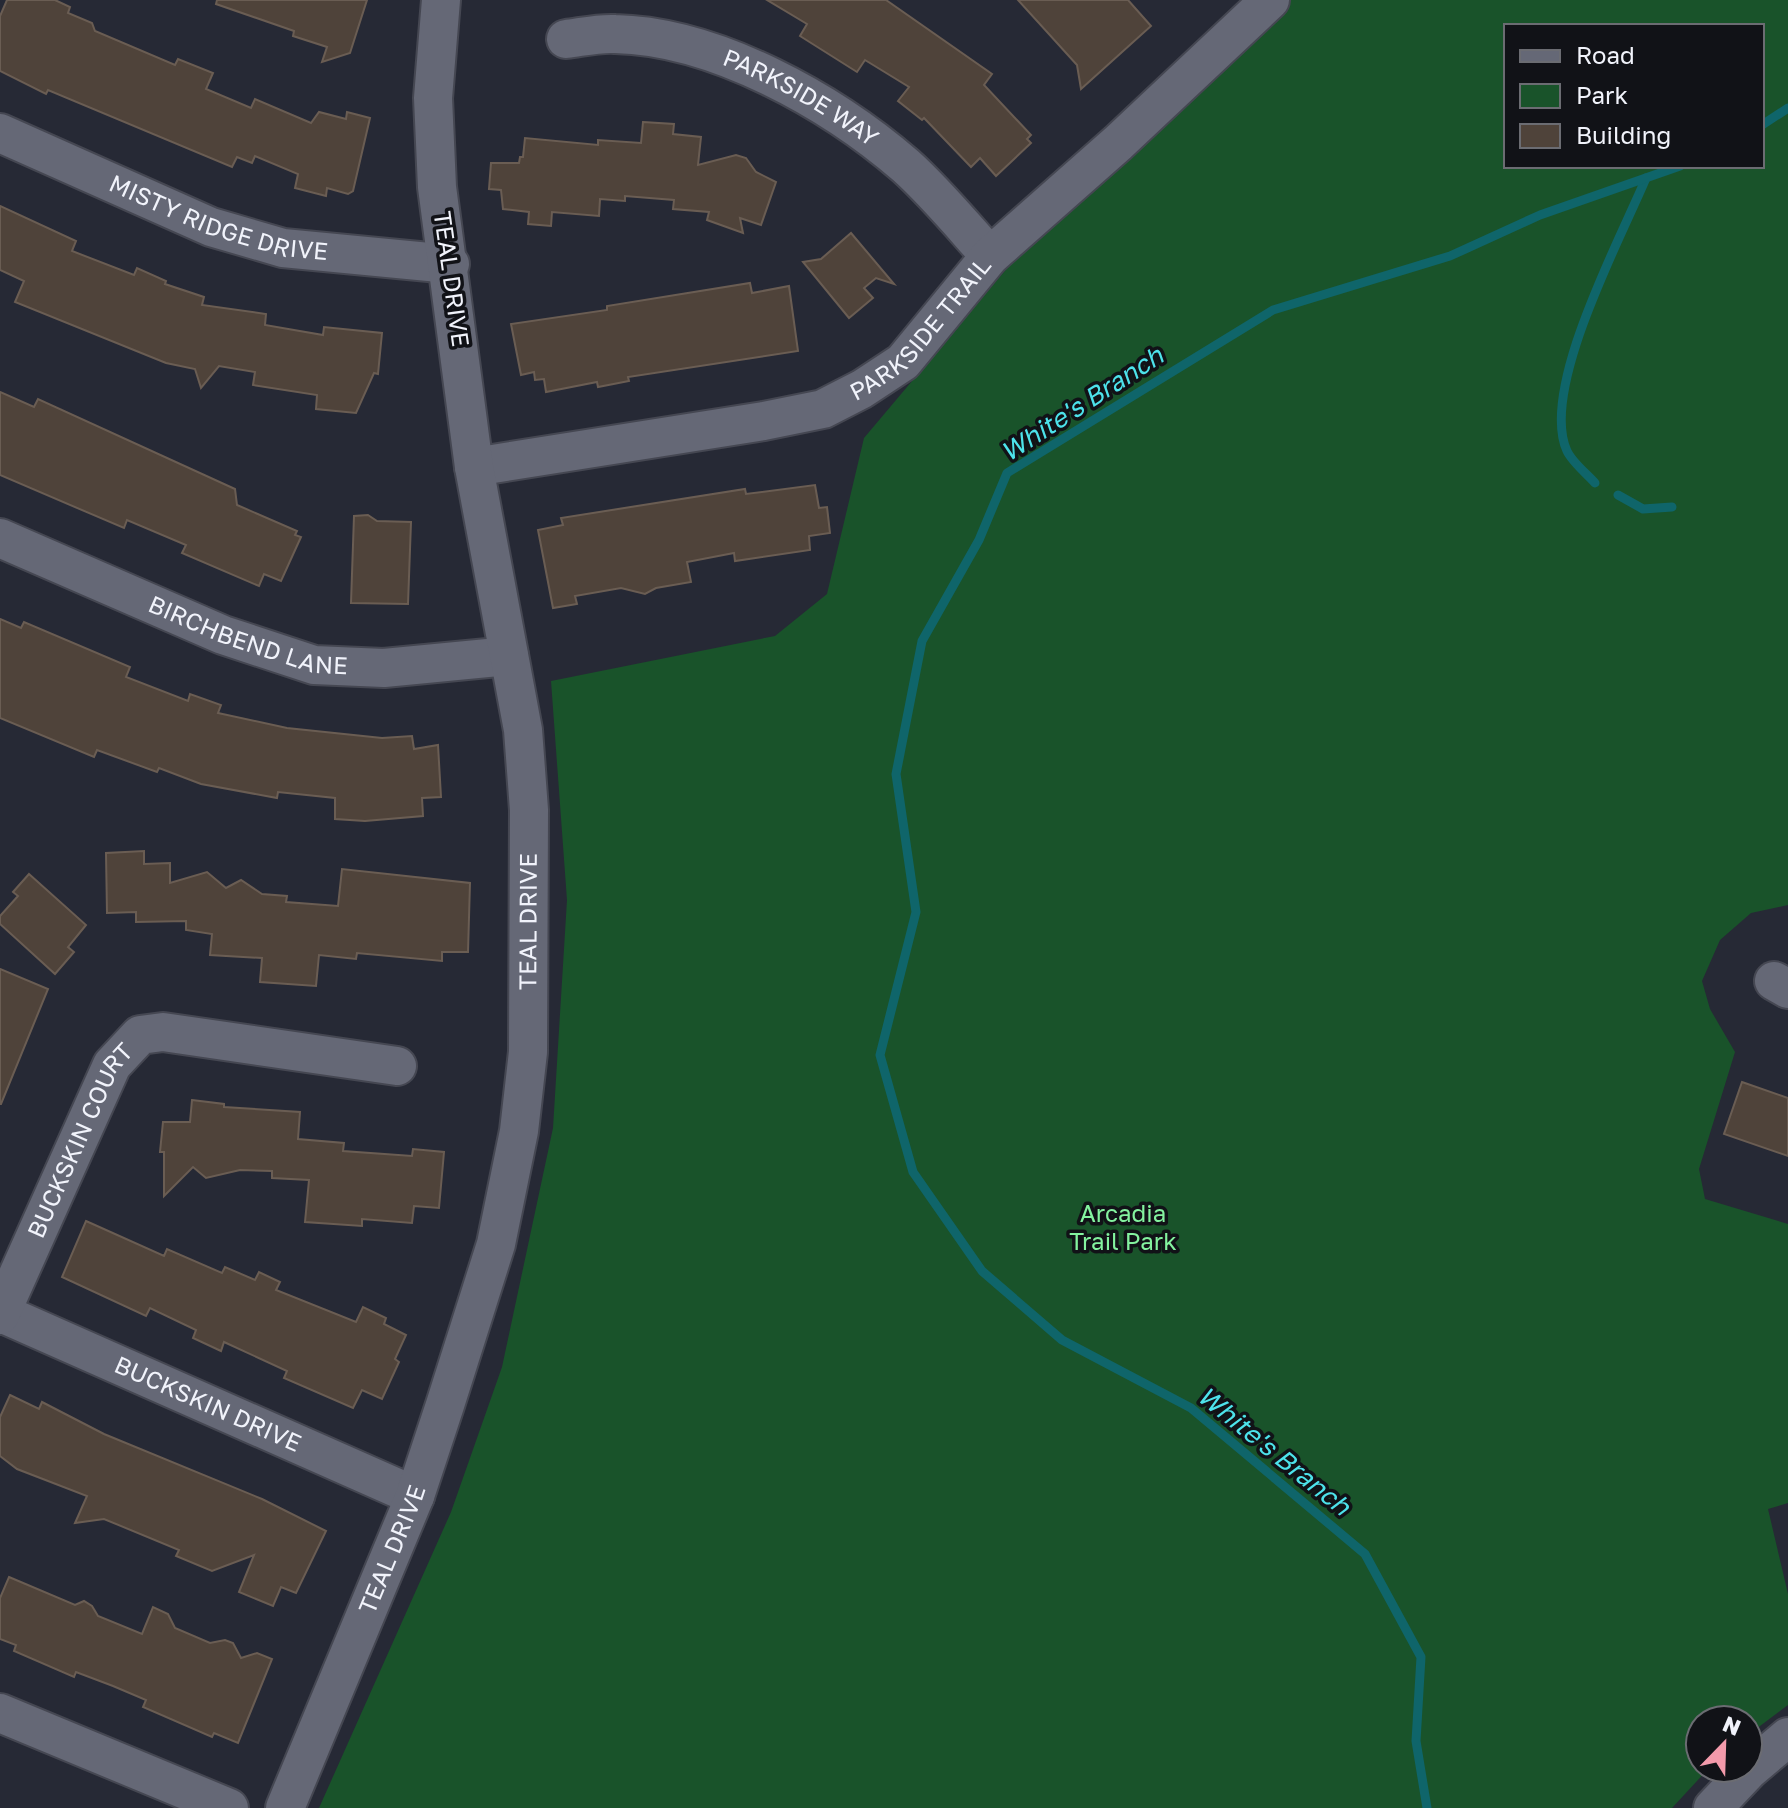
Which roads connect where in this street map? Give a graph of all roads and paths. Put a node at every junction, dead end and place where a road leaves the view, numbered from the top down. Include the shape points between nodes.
1 (441, 0) edge
2 (1256, 4) edge
3 (566, 39) dead end
4 (0, 133) edge
5 (990, 256) junction
6 (450, 264) junction
7 (474, 467) junction
8 (0, 538) edge
9 (509, 656) junction
10 (397, 1066) dead end
11 (0, 1314) edge
12 (415, 1496) junction
13 (0, 1713) edge
14 (1788, 1737) edge
15 (229, 1808) edge
16 (285, 1808) edge
17 (1713, 1808) edge

1 - 6 street, TEAL DRIVE via 433,98 437,187
2 - 5 street, PARKSIDE TRAIL via 1118,143
3 - 5 street, PARKSIDE WAY via 615,34 686,45 743,64 830,109 907,167
4 - 6 street, MISTY RIDGE DRIVE via 226,231 283,248
5 - 7 street, PARKSIDE TRAIL via 903,362 823,409
6 - 7 street, TEAL DRIVE
7 - 9 street, TEAL DRIVE
8 - 9 street, BIRCHBEND LANE via 223,635 314,665 384,668
9 - 12 street, TEAL DRIVE via 523,730 529,810 528,1052 519,1131 496,1244
10 - 11 street, BUCKSKIN COURT via 163,1032 140,1035 112,1065
11 - 12 street, BUCKSKIN DRIVE
12 - 16 street, TEAL DRIVE
13 - 15 street
14 - 17 street

